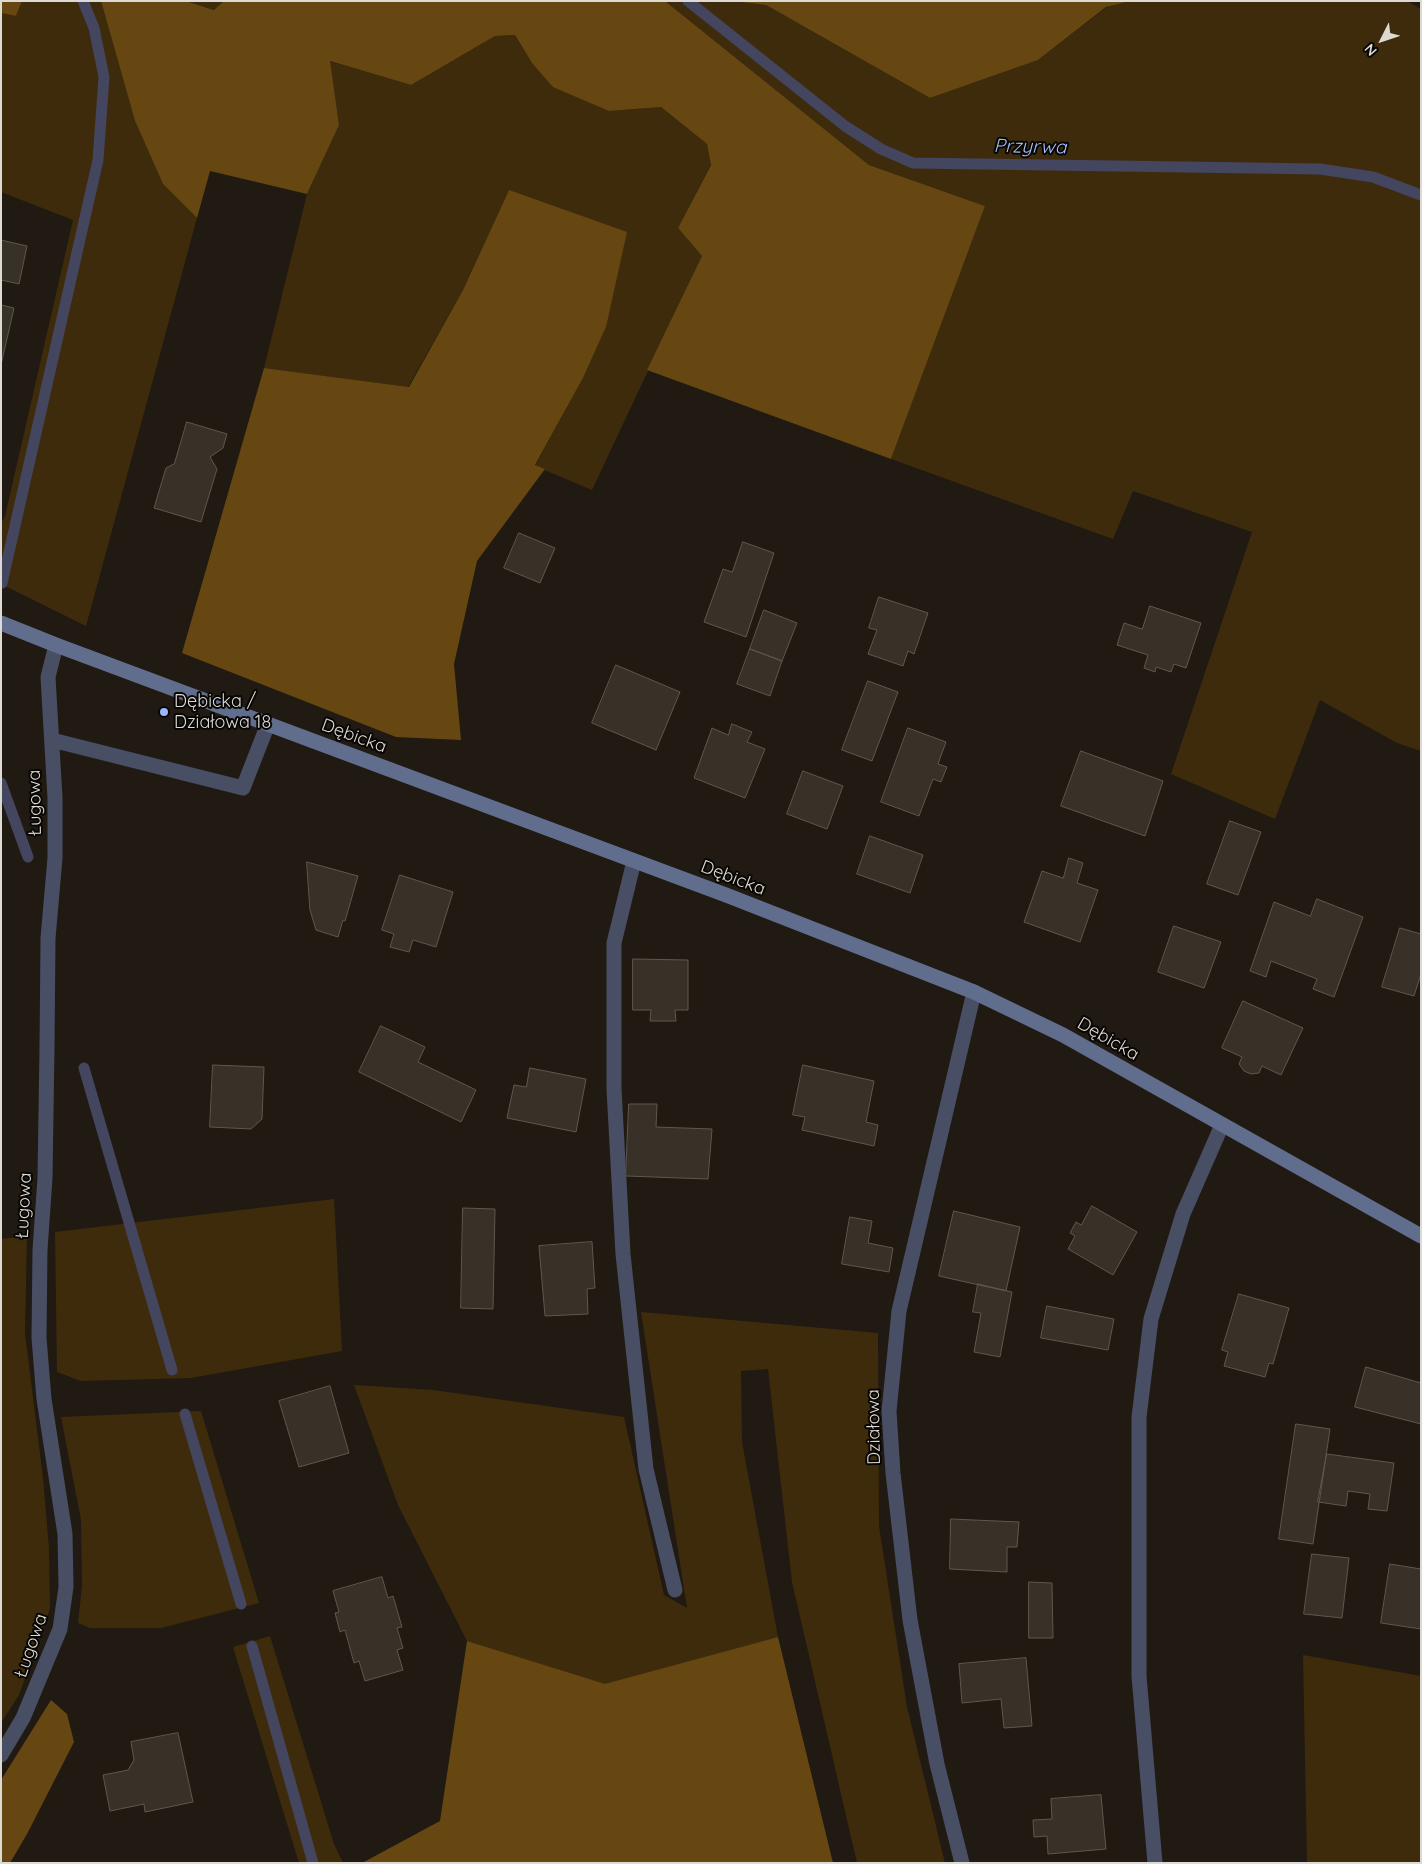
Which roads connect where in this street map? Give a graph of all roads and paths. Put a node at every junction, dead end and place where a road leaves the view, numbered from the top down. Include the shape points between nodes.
1 (1, 623) edge
2 (56, 645) junction
3 (268, 724) junction
4 (52, 740) junction
5 (634, 861) junction
6 (974, 992) junction
7 (1222, 1126) junction
8 (1421, 1236) edge
9 (675, 1590) dead end
10 (1, 1755) edge
11 (962, 1863) edge
12 (1155, 1863) edge

1 - 2 street, Dębicka
2 - 3 street, Dębicka
2 - 4 street, Ługowa via 48,677
3 - 4 street via 243,788
3 - 5 street, Dębicka
4 - 10 street, Ługowa via 55,858 48,938 39,1338 44,1399 65,1534 66,1587 60,1629 22,1718
5 - 6 street, Dębicka
5 - 9 street via 614,943 614,1089 622,1234 646,1470
6 - 7 street, Dębicka via 1063,1035
6 - 11 street, Działowa via 900,1311 889,1411 910,1620 938,1764
7 - 8 street, Dębicka
7 - 12 street via 1183,1214 1151,1319 1139,1417 1139,1676

